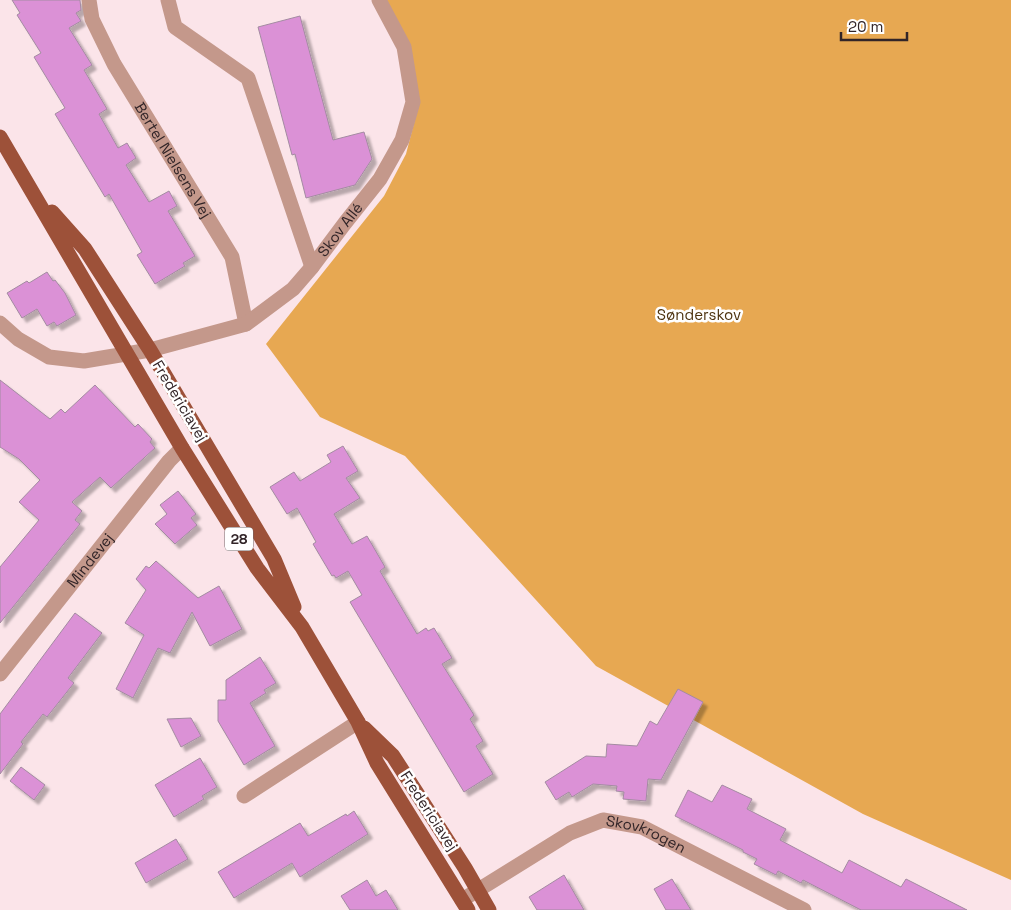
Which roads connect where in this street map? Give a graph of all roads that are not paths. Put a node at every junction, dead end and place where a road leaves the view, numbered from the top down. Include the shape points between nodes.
1 (89, 0) edge
2 (168, 0) edge
3 (378, 0) edge
4 (0, 137) edge
5 (33, 191) junction
6 (312, 267) junction
7 (0, 323) edge
8 (246, 324) junction
9 (150, 350) junction
10 (128, 354) junction
11 (182, 448) junction
12 (302, 627) junction
13 (0, 674) edge
14 (358, 722) junction
15 (244, 796) dead end
16 (478, 890) junction
17 (465, 905) edge
18 (489, 910) edge
19 (804, 910) edge

1 - 8 street, Bertel Nielsens Vej via 92,19 114,64 232,257
2 - 6 street via 174,27 248,78
3 - 6 street, Skov Allé via 404,48 413,102 402,140 380,180
4 - 5 main road, Fredericiavej / 28
5 - 9 main road, Fredericiavej / 28 via 85,249
5 - 10 main road, Fredericiavej / 28
6 - 8 street, Skov Allé via 293,289
7 - 10 street, Skov Allé via 18,339 49,357 84,361
8 - 9 street, Skov Allé
9 - 10 street, Skov Allé
9 - 12 main road, Fredericiavej / 28 via 274,559
10 - 11 main road, Fredericiavej / 28
11 - 12 main road, Fredericiavej / 28 via 257,568
11 - 13 street, Mindevej
12 - 14 main road, Fredericiavej / 28
14 - 15 street
14 - 16 main road, Fredericiavej / 28 via 393,756
14 - 17 main road, Fredericiavej / 28 via 377,763
16 - 17 street, Skovkrogen
16 - 18 main road, Fredericiavej / 28
16 - 19 street, Skovkrogen via 570,833 603,820 642,827

